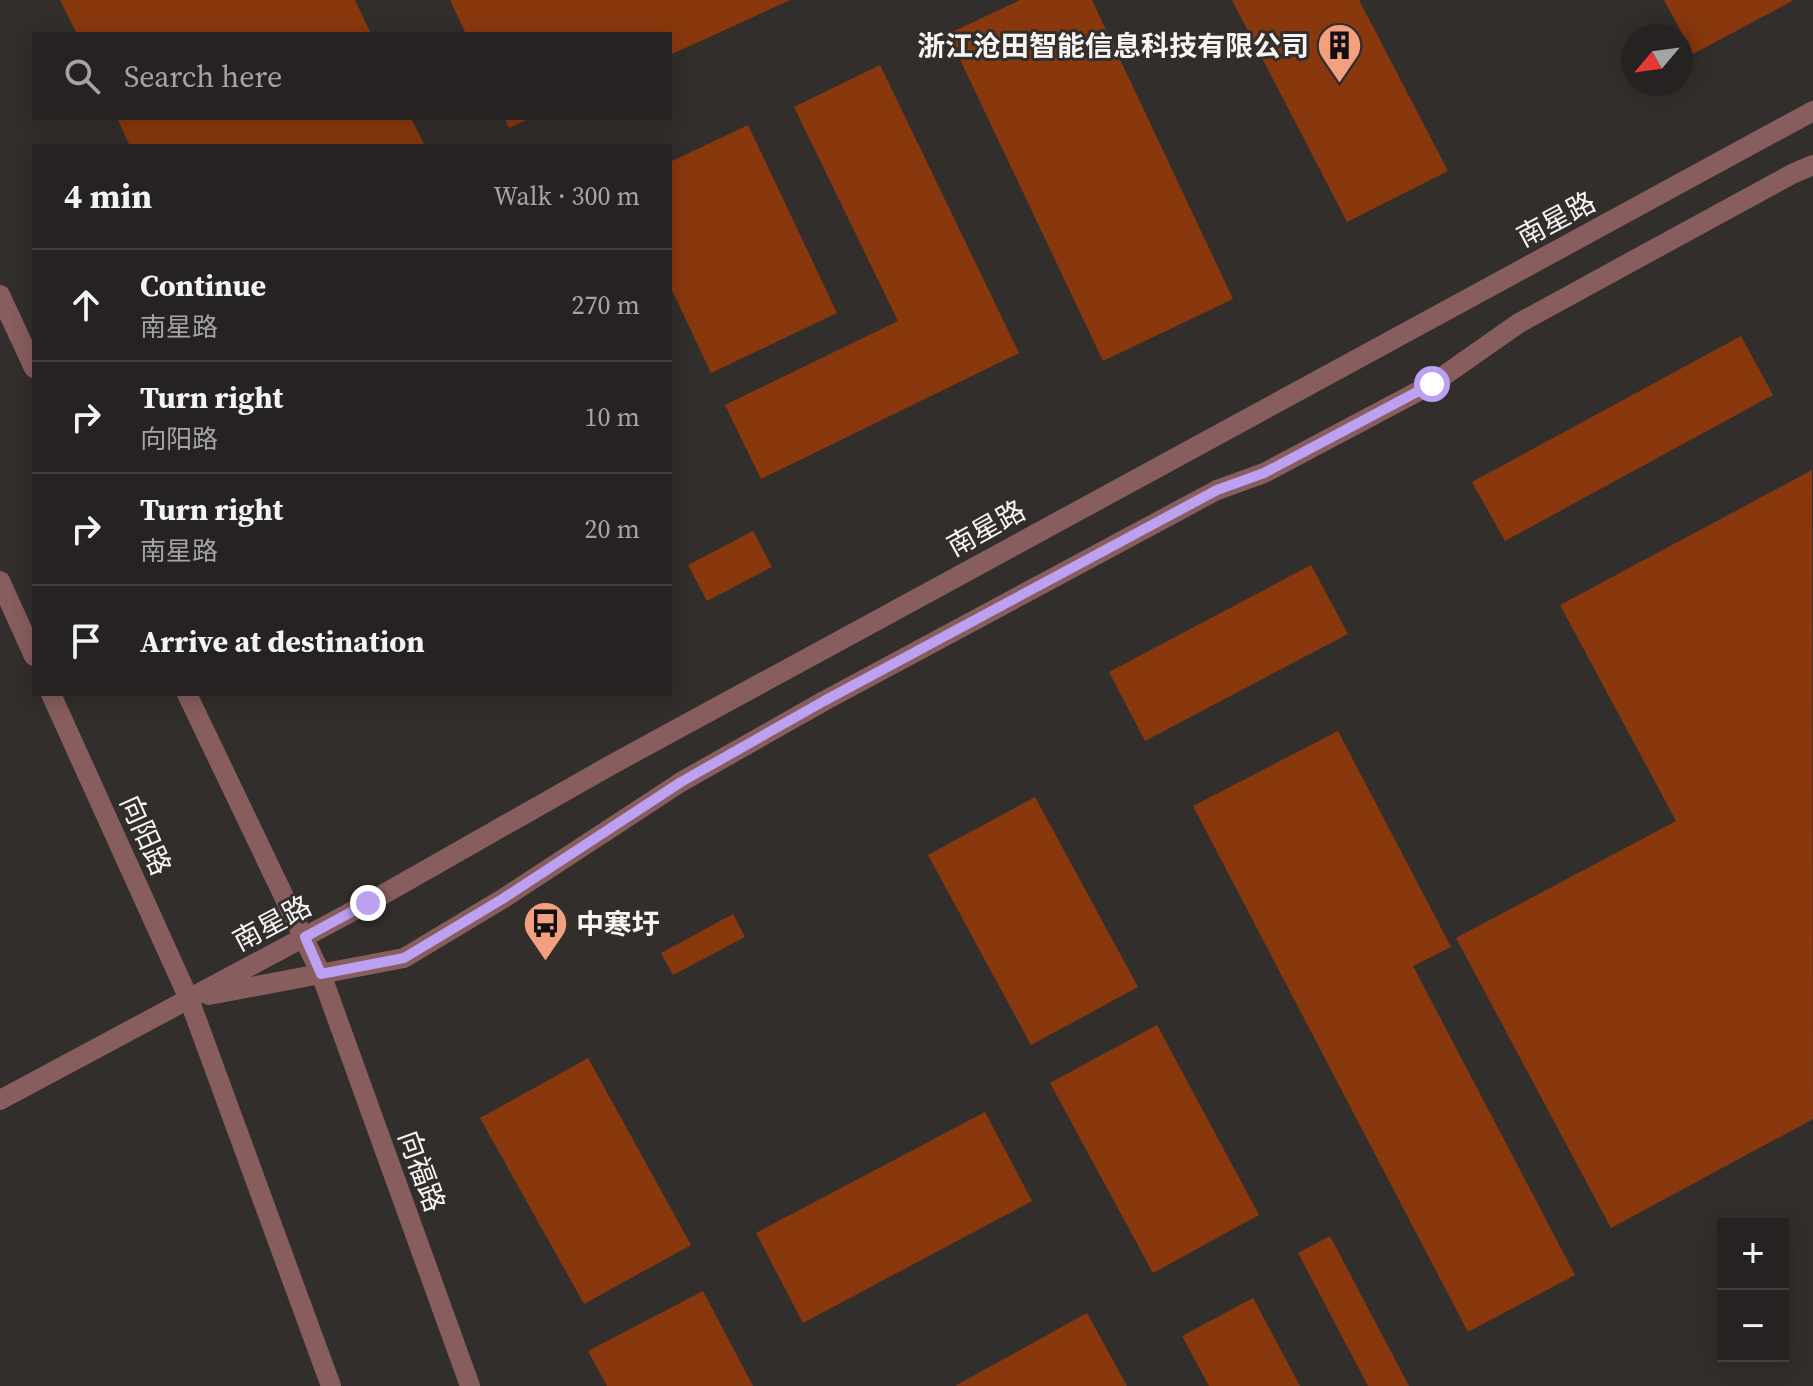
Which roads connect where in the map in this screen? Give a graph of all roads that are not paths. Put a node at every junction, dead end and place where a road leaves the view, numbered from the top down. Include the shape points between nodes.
1 (1813, 111) edge
2 (1813, 165) edge
3 (0, 295) edge
4 (32, 364) edge
5 (0, 581) edge
6 (32, 652) edge
7 (52, 696) edge
8 (188, 696) edge
9 (305, 937) junction
10 (321, 974) junction
11 (189, 999) junction
12 (0, 1100) edge
13 (331, 1386) edge
14 (470, 1386) edge

1 - 9 street, 南星路
2 - 10 street, 南星路 via 1519,323 1432,384 1264,473 1217,490 811,708 681,782 404,958
3 - 4 street
5 - 6 street
7 - 11 street, 向阳路
8 - 9 street
9 - 10 street
9 - 11 street, 南星路
10 - 11 street, 南星路
10 - 14 street, 向福路
11 - 12 street, 南星路
11 - 13 street

